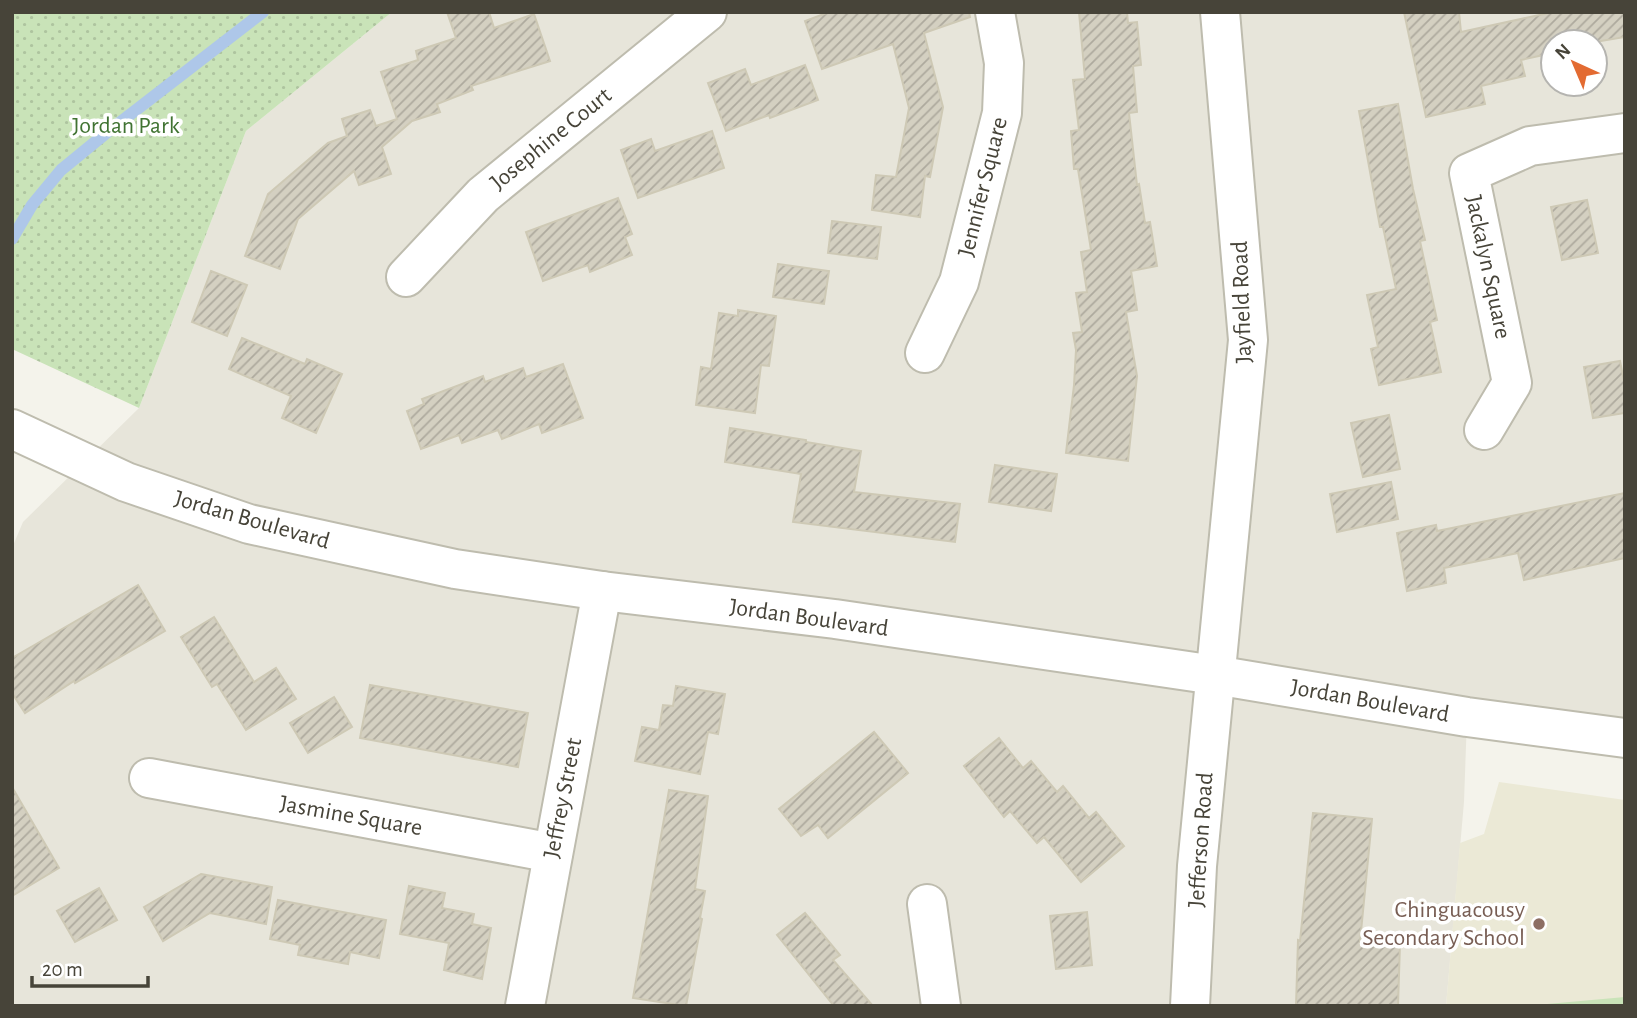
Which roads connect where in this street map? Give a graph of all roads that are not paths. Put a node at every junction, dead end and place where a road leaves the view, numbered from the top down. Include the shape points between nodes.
1 (707, 12) edge
2 (995, 12) edge
3 (1220, 12) edge
4 (1625, 133) edge
5 (406, 277) dead end
6 (925, 353) dead end
7 (12, 429) edge
8 (1484, 430) dead end
9 (602, 591) junction
10 (1215, 675) junction
11 (1625, 738) edge
12 (149, 778) dead end
13 (552, 853) junction
14 (927, 904) dead end
15 (525, 1006) edge
16 (941, 1006) edge
17 (1190, 1006) edge

1 - 5 street, Josephine Court via 483,195
2 - 6 street, Jennifer Square via 1004,63 1002,113 960,282
3 - 10 street, Jayfield Road via 1248,340
4 - 8 street, Jackalyn Square via 1530,146 1469,173 1512,383
7 - 9 street, Jordan Boulevard via 126,482 249,524 455,569
9 - 10 street, Jordan Boulevard via 835,619
9 - 13 street, Jeffrey Street
10 - 11 street, Jordan Boulevard via 1467,718
10 - 17 street, Jefferson Road via 1197,866
12 - 13 street, Jasmine Square
13 - 15 street, Jeffrey Street
14 - 16 street

